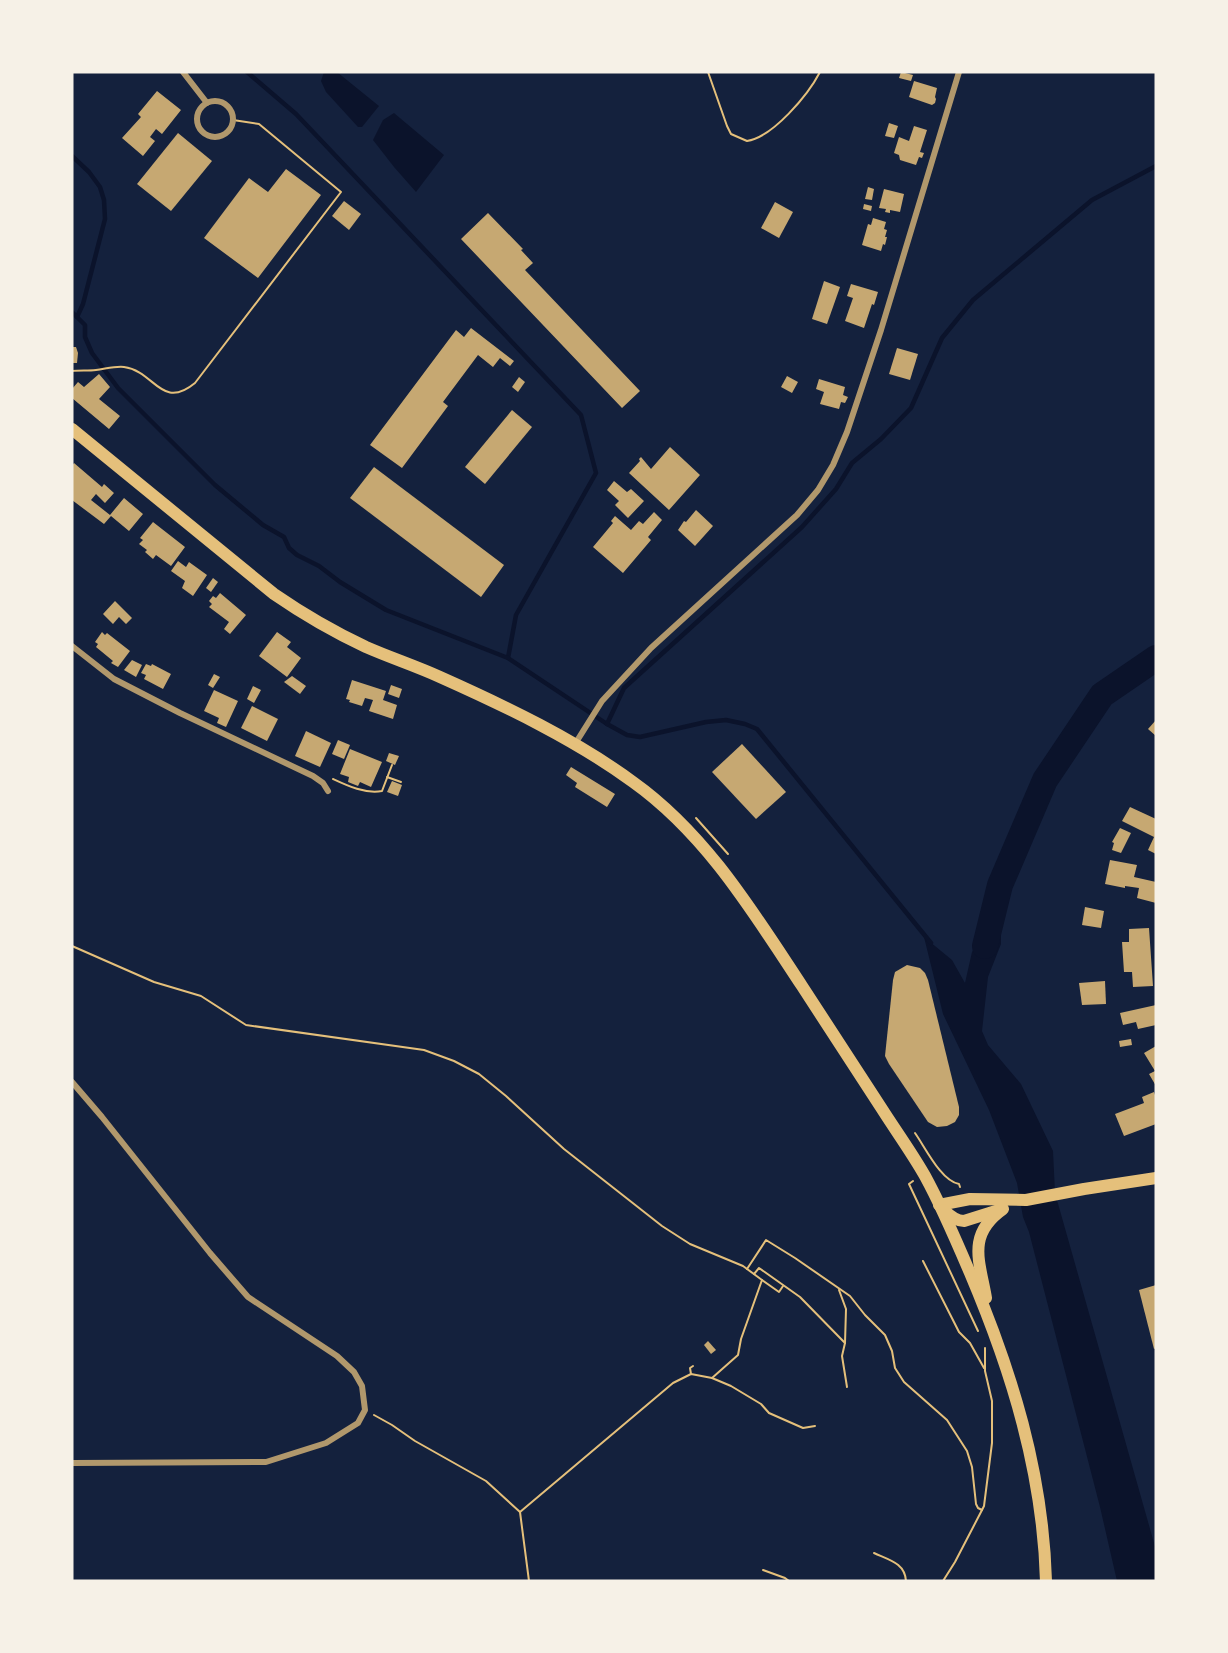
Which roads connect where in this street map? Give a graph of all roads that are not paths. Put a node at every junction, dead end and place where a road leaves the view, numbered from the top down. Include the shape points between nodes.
1 (183, 72) edge
2 (959, 72) edge
3 (207, 103) junction
4 (72, 429) edge
5 (72, 646) edge
6 (575, 745) junction
7 (328, 791) dead end
8 (72, 1082) edge
9 (1150, 1178) edge
10 (1026, 1200) junction
11 (939, 1205) junction
12 (1003, 1209) junction
13 (989, 1317) junction
14 (72, 1463) edge
15 (1046, 1581) edge

1 - 3 street
2 - 6 street via 881,330 833,465 797,515 651,648 602,701
3 - 3 street via 198,112 200,130 212,137 224,135 232,126 233,113 225,103
4 - 6 main road via 300,612 367,647 508,709
5 - 7 street via 114,680 313,776
6 - 11 main road via 634,782 699,841 770,938 924,1175
8 - 14 street via 248,1297 337,1356 354,1372 362,1386 365,1410 358,1423 326,1443 266,1462
9 - 10 main road
10 - 11 main road via 970,1199
10 - 12 main road
11 - 12 main road via 958,1221
11 - 13 main road
12 - 13 main road via 993,1216 977,1248
13 - 15 main road via 1033,1461

